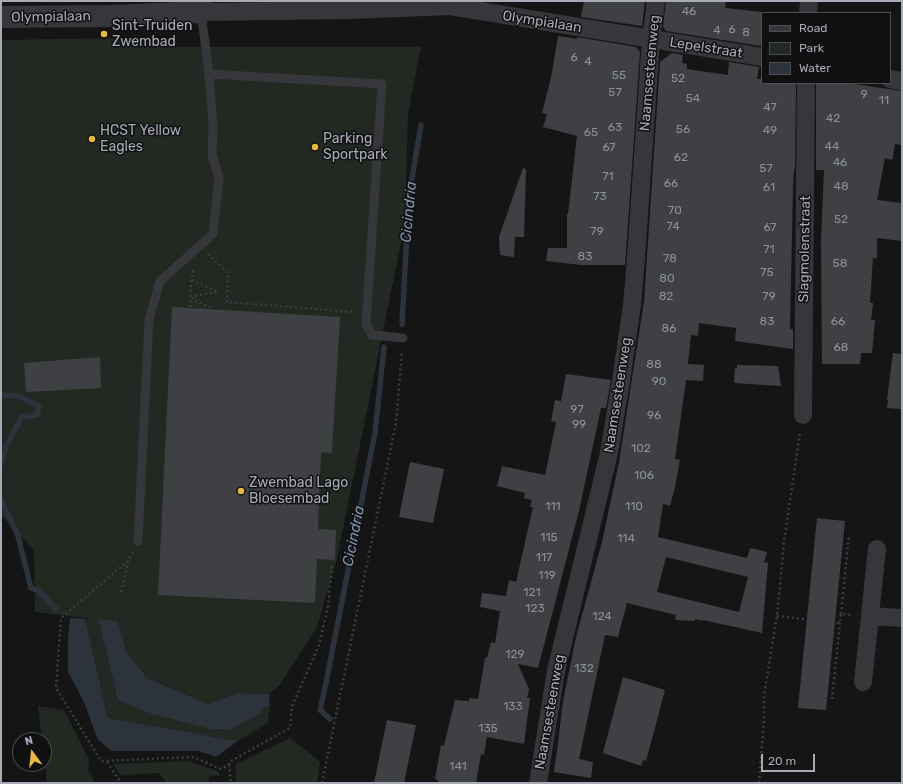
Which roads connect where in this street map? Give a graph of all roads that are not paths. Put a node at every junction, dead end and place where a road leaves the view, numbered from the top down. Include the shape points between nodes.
1 (656, 1) edge
2 (808, 1) edge
3 (450, 4) edge
4 (201, 7) edge
5 (808, 12) edge
6 (1, 17) edge
7 (651, 40) junction
8 (761, 57) edge
9 (209, 74) junction
10 (891, 79) edge
11 (902, 81) edge
12 (806, 84) edge
13 (403, 338) road end
14 (803, 415) road end
15 (138, 541) road end
16 (877, 549) dead end
17 (870, 616) junction
18 (902, 618) edge
19 (863, 682) dead end
20 (538, 783) edge

1 - 7 street, Naamsesteenweg
2 - 5 street
3 - 4 street, Olympialaan via 343,10
3 - 7 street, Olympialaan
4 - 6 street, Olympialaan via 110,16
4 - 9 lane
7 - 8 street, Lepelstraat
7 - 20 street, Naamsesteenweg via 632,306 622,381 609,453 556,671
9 - 13 lane via 382,84 366,324 372,335
9 - 15 lane via 213,126 212,154 219,179 213,234 160,281 149,320
10 - 11 street
12 - 14 street, Slagmolenstraat
16 - 17 street
17 - 18 street
17 - 19 street

